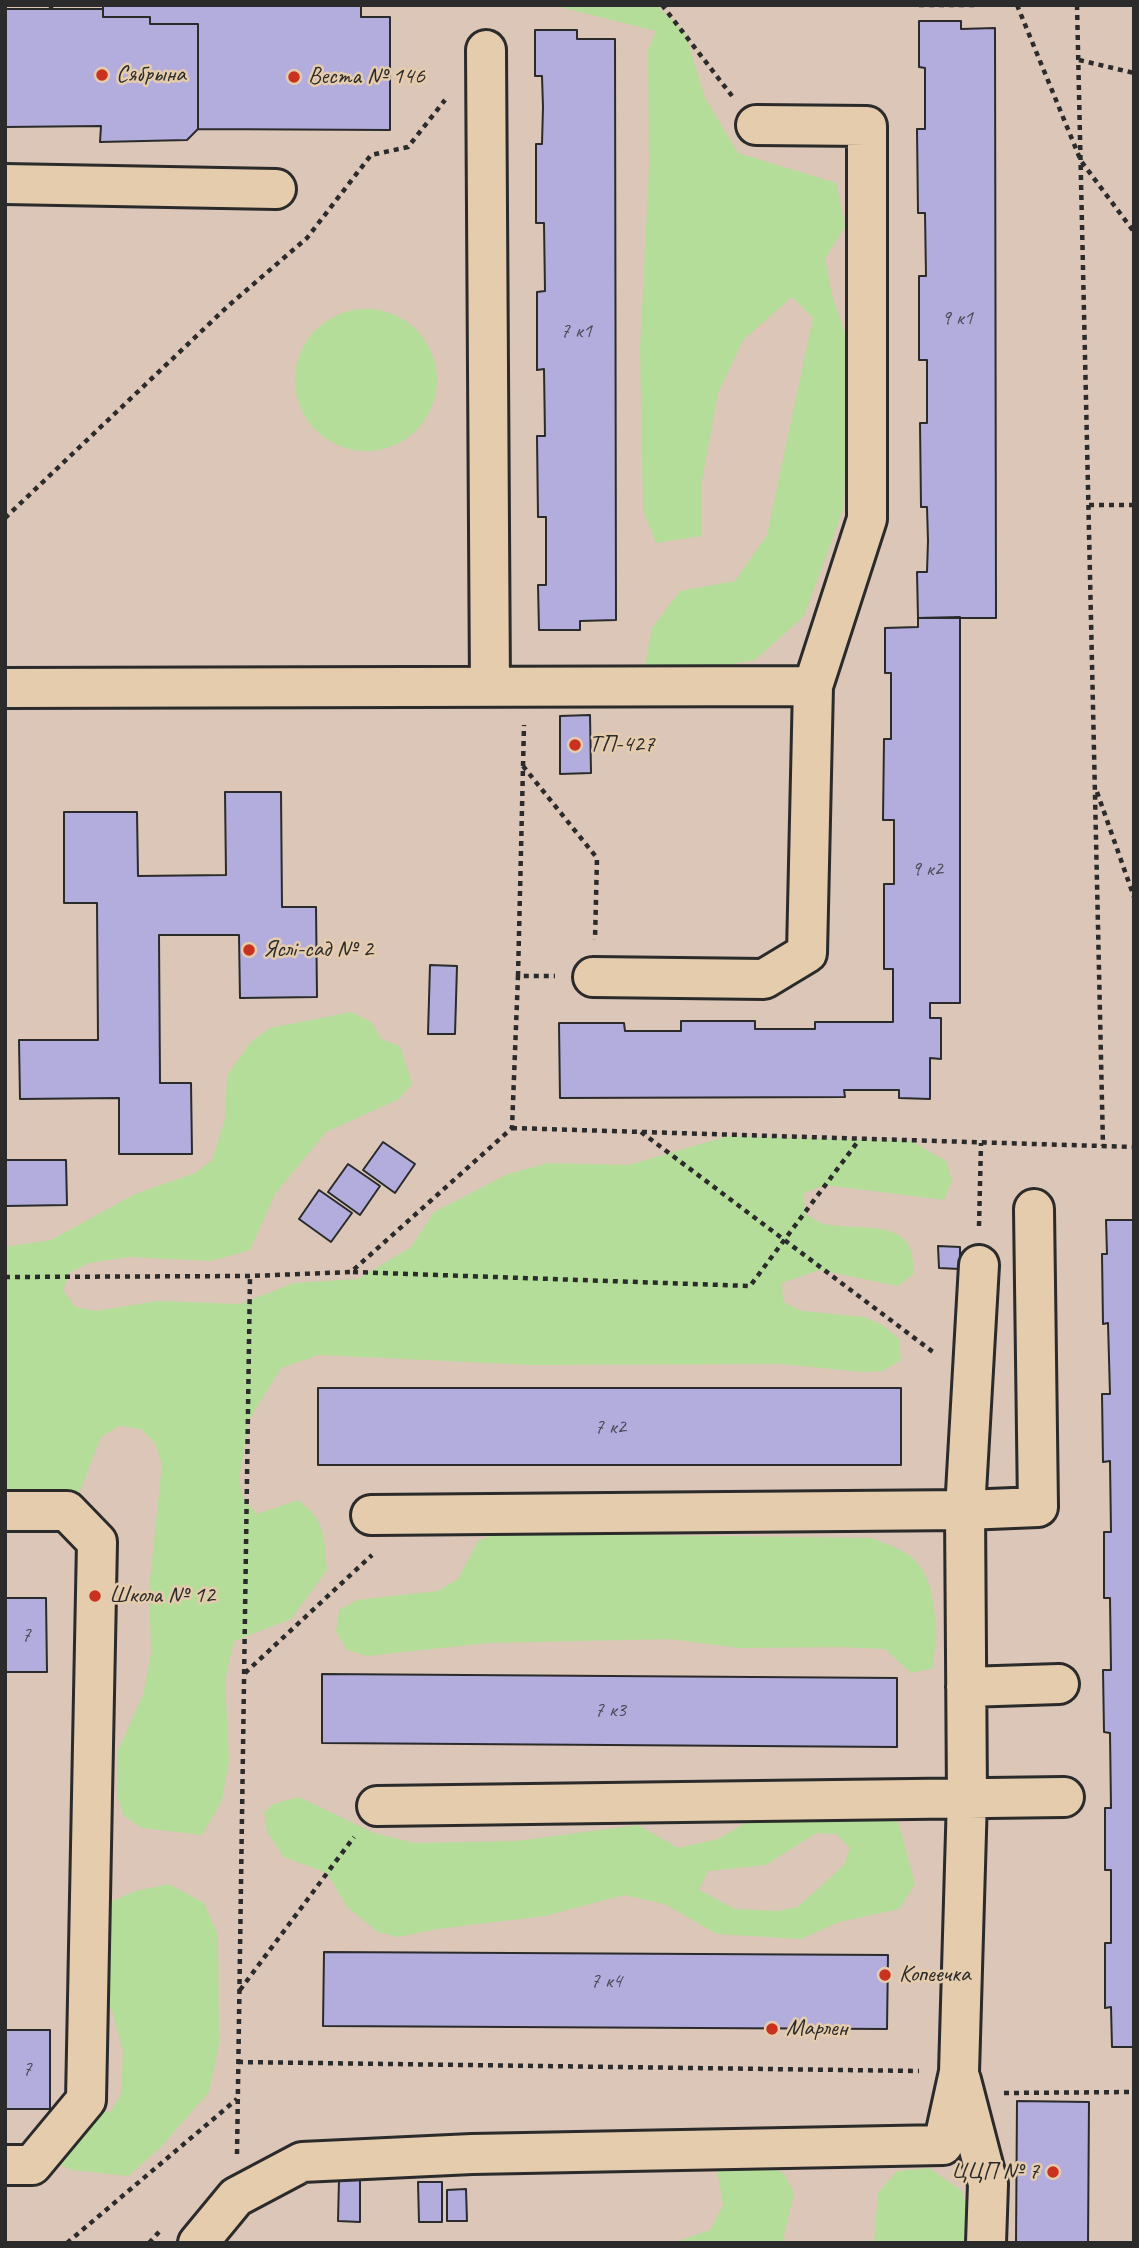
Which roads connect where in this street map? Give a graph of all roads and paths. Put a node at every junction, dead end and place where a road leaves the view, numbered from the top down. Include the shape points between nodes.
1 (662, 5) edge
2 (919, 5) edge
3 (976, 5) edge
4 (1017, 5) edge
5 (1077, 5) edge
6 (486, 50) joint
7 (1079, 60) junction
8 (1134, 73) edge
9 (756, 125) joint
10 (1081, 161) junction
11 (5, 184) edge
12 (276, 189) dead end
13 (1134, 232) edge
14 (1089, 505) junction
15 (1134, 505) edge
16 (5, 518) edge
17 (813, 686) junction
18 (508, 687) junction
19 (5, 688) edge
20 (523, 766) junction
21 (1095, 786) junction
22 (1134, 897) edge
23 (518, 976) junction
24 (593, 977) junction
25 (512, 1128) junction
26 (641, 1132) junction
27 (859, 1139) junction
28 (981, 1143) junction
29 (1103, 1146) junction
30 (1134, 1147) edge
31 (1034, 1209) dead end
32 (785, 1240) junction
33 (979, 1265) joint
34 (351, 1272) junction
35 (250, 1276) junction
36 (5, 1277) edge
37 (933, 1364) dead end
38 (965, 1510) junction
39 (5, 1511) edge
40 (416, 1514) junction
41 (371, 1515) dead end
42 (244, 1673) junction
43 (1059, 1684) dead end
44 (966, 1686) junction
45 (1064, 1797) dead end
46 (967, 1798) junction
47 (377, 1806) joint
48 (239, 1991) junction
49 (238, 2062) junction
50 (959, 2072) junction
51 (1134, 2092) edge
52 (237, 2099) junction
53 (943, 2145) junction
54 (5, 2165) edge
55 (988, 2184) junction
56 (236, 2197) junction
57 (67, 2243) edge
58 (198, 2243) edge
59 (986, 2243) edge

1 - 9 path
2 - 3 path
4 - 10 path
5 - 7 path
6 - 16 path via 408,147 371,155 307,238 228,306
6 - 18 lane
7 - 8 path
7 - 10 path
9 - 17 lane via 867,126 867,519
10 - 13 path
10 - 14 path
11 - 12 lane
14 - 15 path
14 - 21 path
17 - 18 lane
17 - 24 lane via 807,953 764,979
18 - 19 lane
18 - 20 path
20 - 23 path
20 - 24 path via 597,858
21 - 22 path
21 - 29 path
23 - 24 path
23 - 25 path
25 - 26 path
25 - 34 path
26 - 27 path
26 - 32 path
27 - 28 path
27 - 32 path
28 - 29 path
28 - 33 path
29 - 30 path
31 - 38 lane via 1038,1507
32 - 34 path via 750,1286
32 - 37 path via 933,1351
33 - 38 lane
34 - 35 path
35 - 36 path
35 - 42 path
38 - 40 lane
38 - 44 lane
39 - 54 lane via 66,1511 97,1542 86,2100 32,2165
40 - 41 lane
40 - 42 path
42 - 48 path
43 - 44 lane
44 - 46 lane
45 - 46 lane
46 - 47 lane
46 - 50 lane
47 - 48 path
48 - 49 path
49 - 50 path
49 - 52 path
50 - 51 path via 1007,2095
50 - 53 lane
50 - 55 lane
52 - 56 path
52 - 57 path
53 - 55 lane
53 - 56 lane via 302,2162
55 - 59 lane
56 - 58 lane

